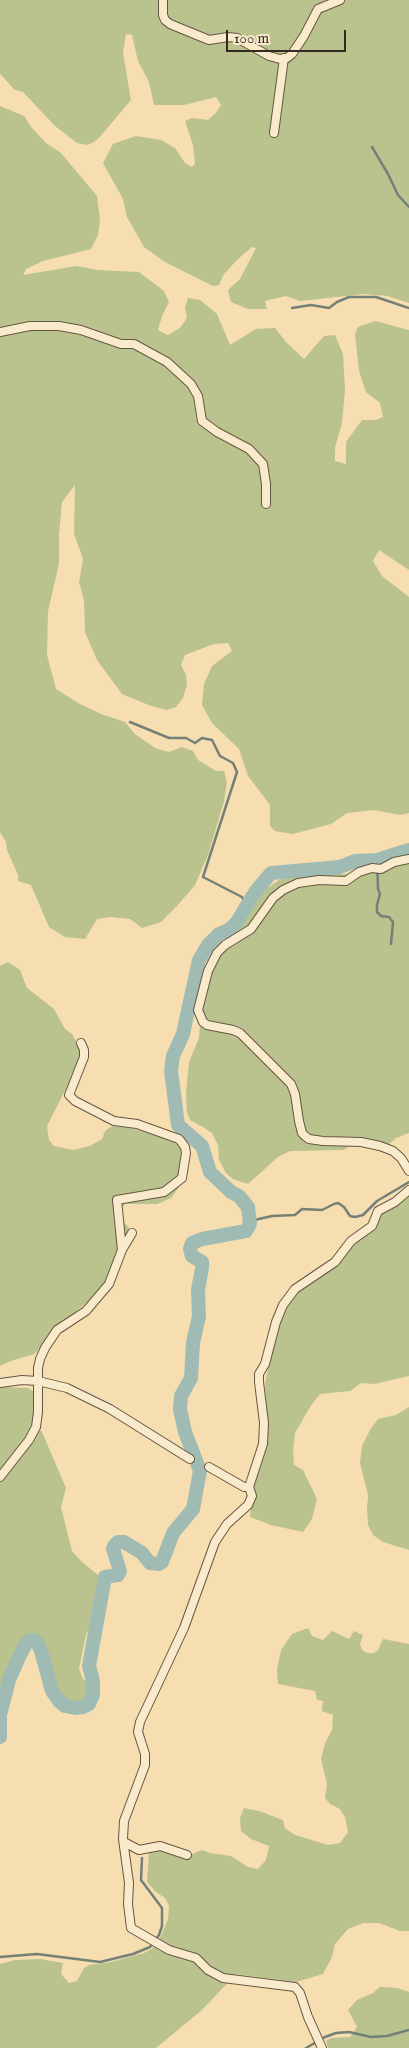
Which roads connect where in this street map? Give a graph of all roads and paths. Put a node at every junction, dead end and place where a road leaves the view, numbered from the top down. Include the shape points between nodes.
1 (163, 0) edge
2 (340, 0) edge
3 (284, 58) junction
4 (274, 133) dead end
5 (0, 332) edge
6 (266, 504) dead end
7 (409, 859) edge
8 (80, 1043) dead end
9 (409, 1171) edge
10 (409, 1190) edge
11 (132, 1232) dead end
12 (122, 1250) junction
13 (38, 1381) junction
14 (0, 1383) edge
15 (190, 1459) dead end
16 (209, 1467) dead end
17 (0, 1477) edge
18 (249, 1487) junction
19 (124, 1842) junction
20 (187, 1854) dead end
21 (322, 2048) edge

1 - 3 street via 165,20 178,28 209,40 237,38 268,56
2 - 3 street via 318,9 299,45
3 - 4 street
5 - 6 street via 30,326 59,326 121,344 134,344 167,362 191,384 198,396 202,421 249,449 263,464
7 - 9 street via 381,869 359,872 346,881 319,880 298,883 283,890 273,898 251,929 217,953 208,971 198,1010 207,1026 240,1033 292,1084 305,1136 380,1146 401,1158
8 - 12 street via 84,1057 69,1095 114,1121 137,1124 179,1139 186,1153 182,1178 164,1192 118,1200
10 - 18 street via 378,1211 372,1226 350,1242 328,1268 295,1290 283,1305 258,1382 264,1423 263,1444
11 - 12 street
12 - 13 street via 114,1276 104,1292 86,1311 57,1330 44,1348
13 - 14 street
13 - 15 street via 83,1394
13 - 17 street via 36,1427
16 - 18 street
18 - 19 street via 252,1496 248,1505 227,1524 215,1542 184,1628 140,1722 138,1732 145,1765 125,1816
19 - 20 street via 140,1850 160,1846
19 - 21 street via 131,1928 170,1950 196,1958 223,1978 295,1987

